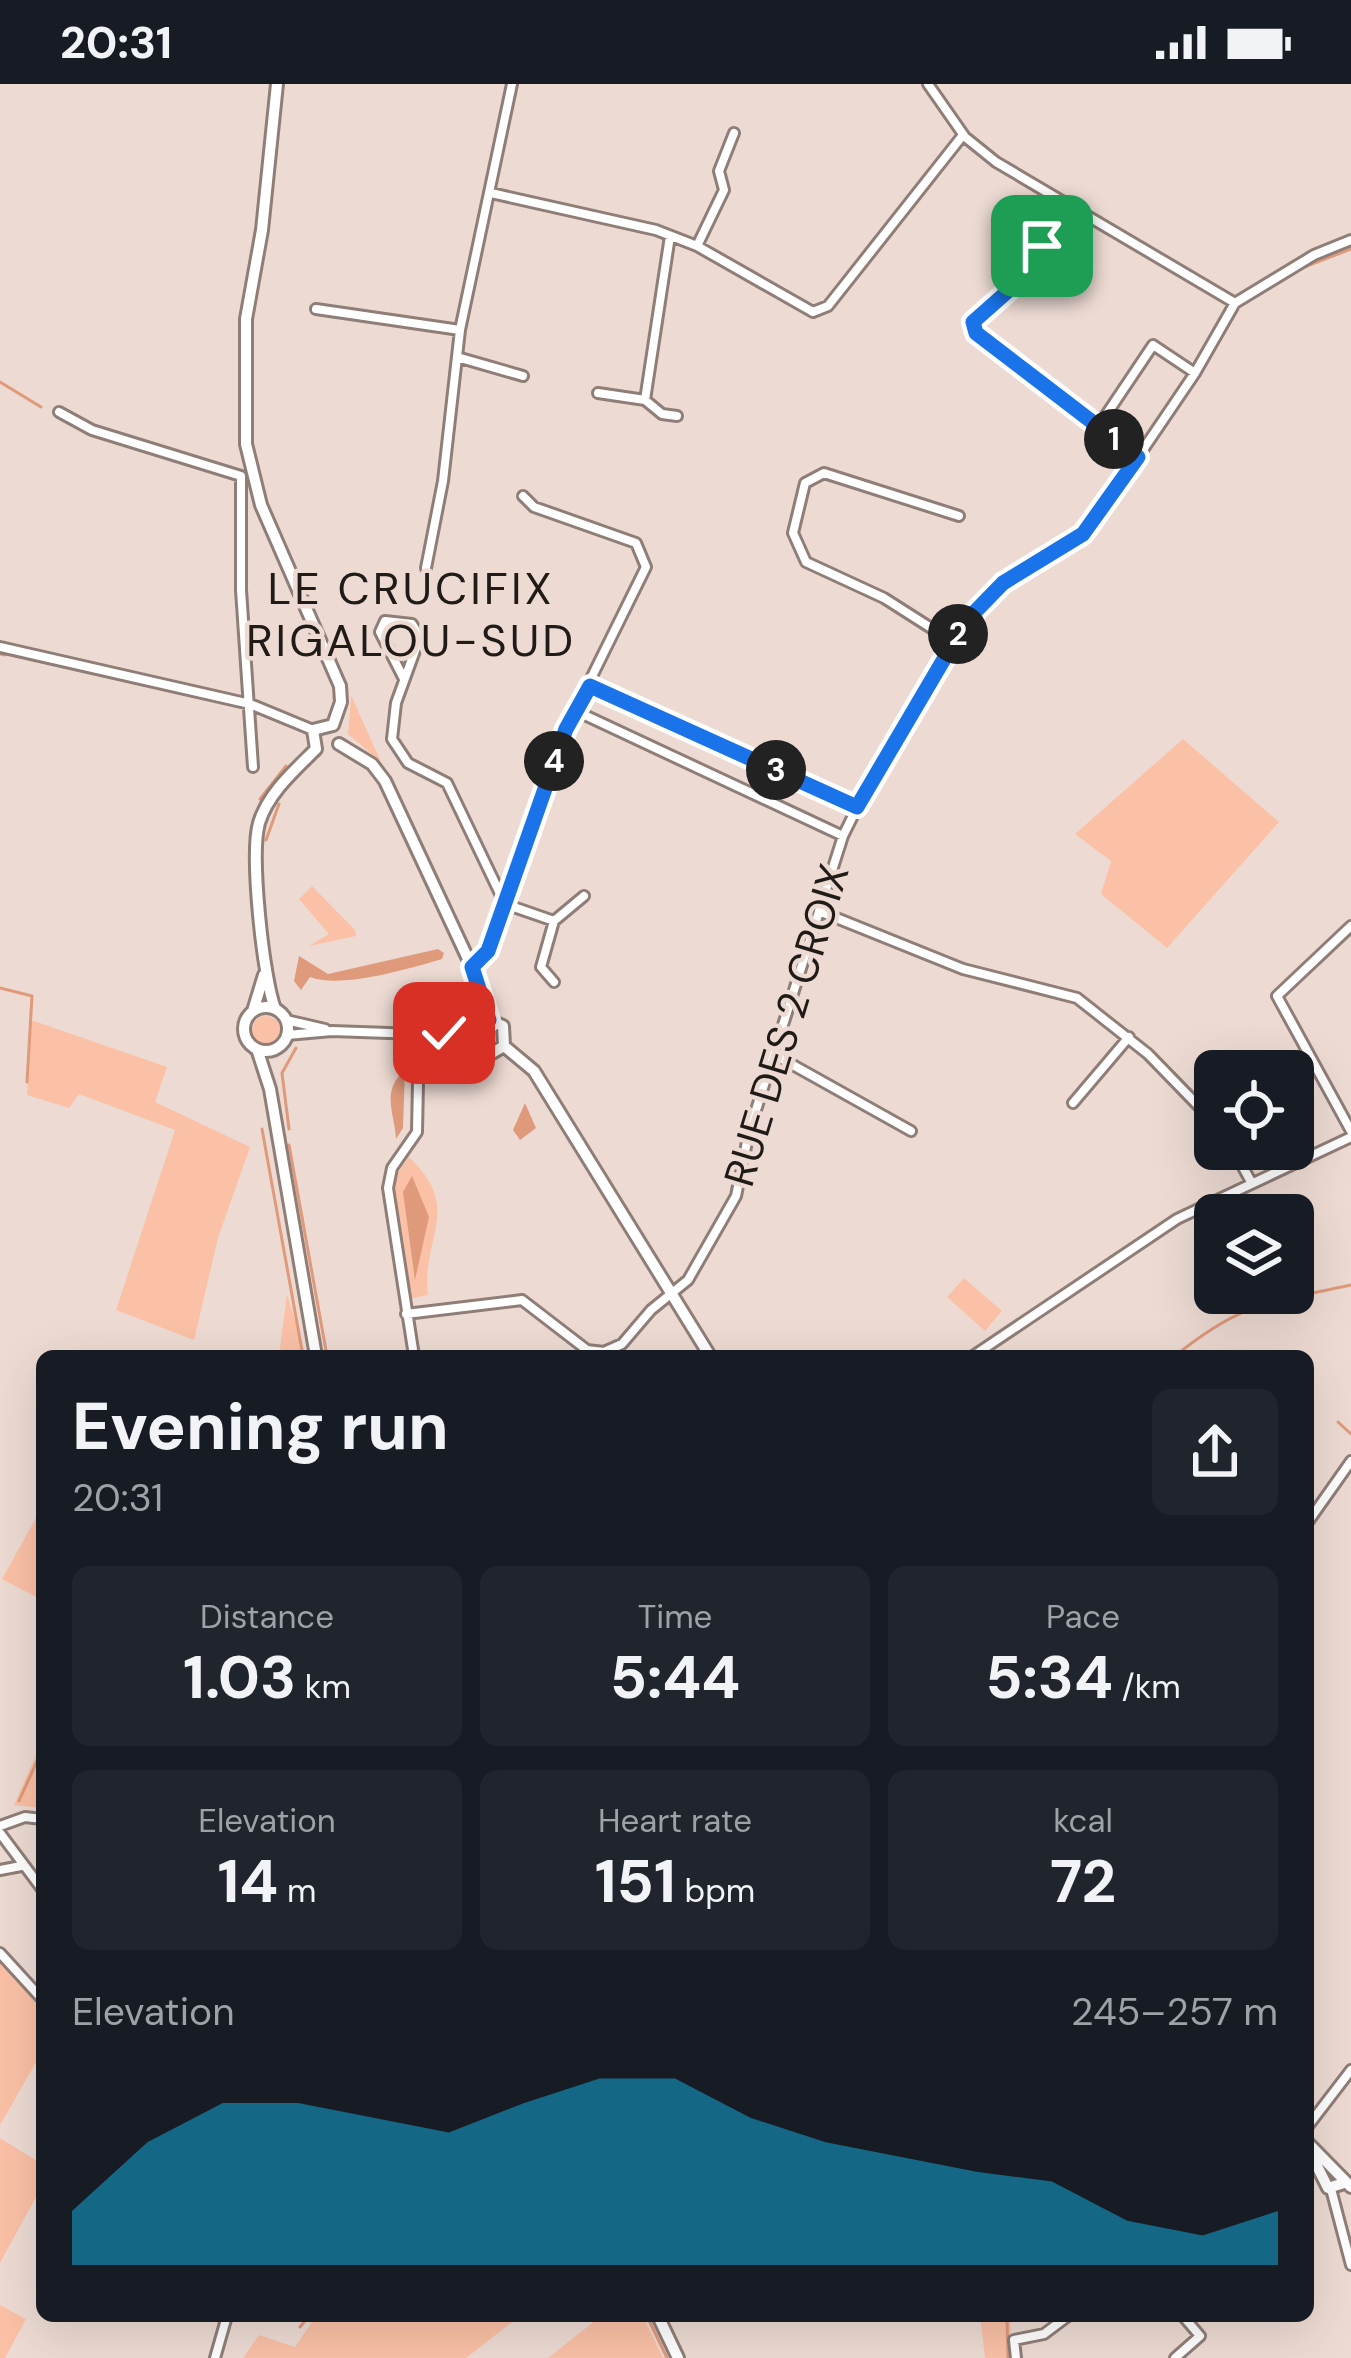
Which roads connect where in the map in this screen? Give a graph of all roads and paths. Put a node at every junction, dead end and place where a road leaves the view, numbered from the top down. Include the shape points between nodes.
1 (277, 84) edge
2 (512, 84) edge
3 (928, 84) edge
4 (734, 133) dead end
5 (963, 135) junction
6 (491, 193) junction
7 (1067, 205) junction
8 (670, 236) junction
9 (1351, 240) edge
10 (697, 246) junction
11 (1235, 303) junction
12 (316, 309) dead end
13 (460, 330) junction
14 (457, 357) junction
15 (1195, 373) junction
16 (523, 376) dead end
17 (598, 393) dead end
18 (645, 400) junction
19 (59, 412) dead end
20 (676, 416) dead end
21 (1098, 428) junction
22 (1138, 457) junction
23 (523, 496) dead end
24 (959, 516) dead end
25 (426, 568) dead end
26 (953, 642) junction
27 (0, 647) edge
28 (404, 680) junction
29 (590, 686) junction
30 (250, 704) junction
31 (576, 711) junction
32 (333, 725) junction
33 (313, 730) junction
34 (339, 744) junction
35 (316, 749) junction
36 (253, 767) dead end
37 (857, 807) junction
38 (843, 836) junction
39 (584, 896) dead end
40 (505, 904) junction
41 (819, 911) junction
42 (554, 921) junction
43 (1351, 926) edge
44 (472, 967) junction
45 (264, 972) junction
46 (554, 982) dead end
47 (275, 1009) junction
48 (253, 1012) junction
49 (286, 1020) junction
50 (489, 1020) junction
51 (332, 1031) junction
52 (418, 1032) junction
53 (287, 1035) junction
54 (474, 1036) junction
55 (1129, 1037) junction
56 (504, 1046) junction
57 (257, 1049) junction
58 (275, 1049) junction
59 (775, 1055) junction
60 (270, 1089) junction
61 (1194, 1102) edge
62 (1073, 1103) dead end
63 (911, 1131) dead end
64 (1351, 1134) edge
65 (1245, 1170) edge
66 (1250, 1180) junction
67 (673, 1293) junction
68 (406, 1314) junction
69 (315, 1350) edge
70 (413, 1350) edge
71 (587, 1350) edge
72 (608, 1350) edge
73 (706, 1350) edge
74 (982, 1350) edge
75 (1351, 1461) edge
76 (1314, 1513) edge
77 (36, 1818) edge
78 (0, 1830) edge
79 (21, 1866) junction
80 (0, 1870) edge
81 (36, 1882) edge
82 (0, 1953) edge
83 (36, 1992) edge
84 (1351, 2070) edge
85 (1314, 2118) edge
86 (1314, 2155) edge
87 (1314, 2179) edge
88 (1328, 2179) junction
89 (1347, 2185) edge
90 (1351, 2265) edge
91 (224, 2322) edge
92 (661, 2322) edge
93 (1060, 2322) edge
94 (1189, 2322) edge
95 (215, 2358) edge
96 (678, 2358) edge
97 (1016, 2358) edge
98 (1175, 2358) edge

1 - 32 street via 246,319 246,444 261,505 340,686
2 - 6 street
3 - 5 street
4 - 10 street via 719,171 724,190
5 - 7 street
5 - 10 street via 821,311
6 - 8 street
6 - 13 street
7 - 11 street
7 - 21 street via 1008,291 973,322 976,333
8 - 10 street
8 - 18 street
9 - 11 street
11 - 15 street, RUE DES 2 CROIX
12 - 13 street
13 - 14 street
14 - 16 street
14 - 25 street
15 - 21 street via 1153,345
15 - 22 street, RUE DES 2 CROIX
17 - 18 street
18 - 20 street
19 - 30 street via 92,430 241,476
21 - 22 street
22 - 26 street, RUE DES 2 CROIX via 1083,534 992,591
23 - 29 street via 636,543 645,558 643,579
24 - 26 street via 824,473 806,482 793,533 806,562
26 - 37 street, RUE DES 2 CROIX
27 - 30 street
28 - 28 street via 419,632 386,621 380,632
28 - 40 street via 392,740 408,763 447,783
29 - 31 street
29 - 37 street
30 - 33 street
30 - 36 street
31 - 38 street
31 - 40 street
32 - 33 street
32 - 34 street
33 - 35 street
34 - 35 street
34 - 44 street via 380,773
35 - 45 street via 280,786 260,822
37 - 38 street, RUE DES 2 CROIX
38 - 41 street, RUE DES 2 CROIX
39 - 42 street
40 - 42 street
40 - 44 street via 486,956
41 - 55 street via 963,969 1062,992
41 - 59 street, RUE DES 2 CROIX
42 - 46 street via 541,968
43 - 64 street via 1277,996
44 - 50 street
45 - 47 street
45 - 48 street
47 - 48 street
47 - 49 street
48 - 57 street via 244,1032
49 - 51 street
49 - 53 street
50 - 54 street
50 - 56 street via 506,1031
51 - 52 street
51 - 53 street
52 - 54 street
52 - 68 street via 417,1132 388,1188
53 - 58 street
54 - 56 street via 483,1051
55 - 61 street
55 - 62 street
56 - 67 street via 534,1071
57 - 58 street
57 - 60 street
58 - 60 street
59 - 63 street
59 - 67 street, RUE DES 2 CROIX via 728,1218
60 - 69 street
64 - 66 street
65 - 66 street
66 - 74 street via 1177,1219
67 - 72 street, RUE DES 2 CROIX
67 - 73 street
68 - 70 street
68 - 71 street, RUE DES 2 CROIX via 522,1300
75 - 76 street
77 - 78 street
78 - 79 street
79 - 80 street
79 - 81 street
82 - 83 street
84 - 85 street
86 - 88 street
87 - 88 street
88 - 89 street via 1342,2174
88 - 90 street
91 - 95 street
92 - 96 street
93 - 97 street via 1014,2340
94 - 98 street via 1200,2336

